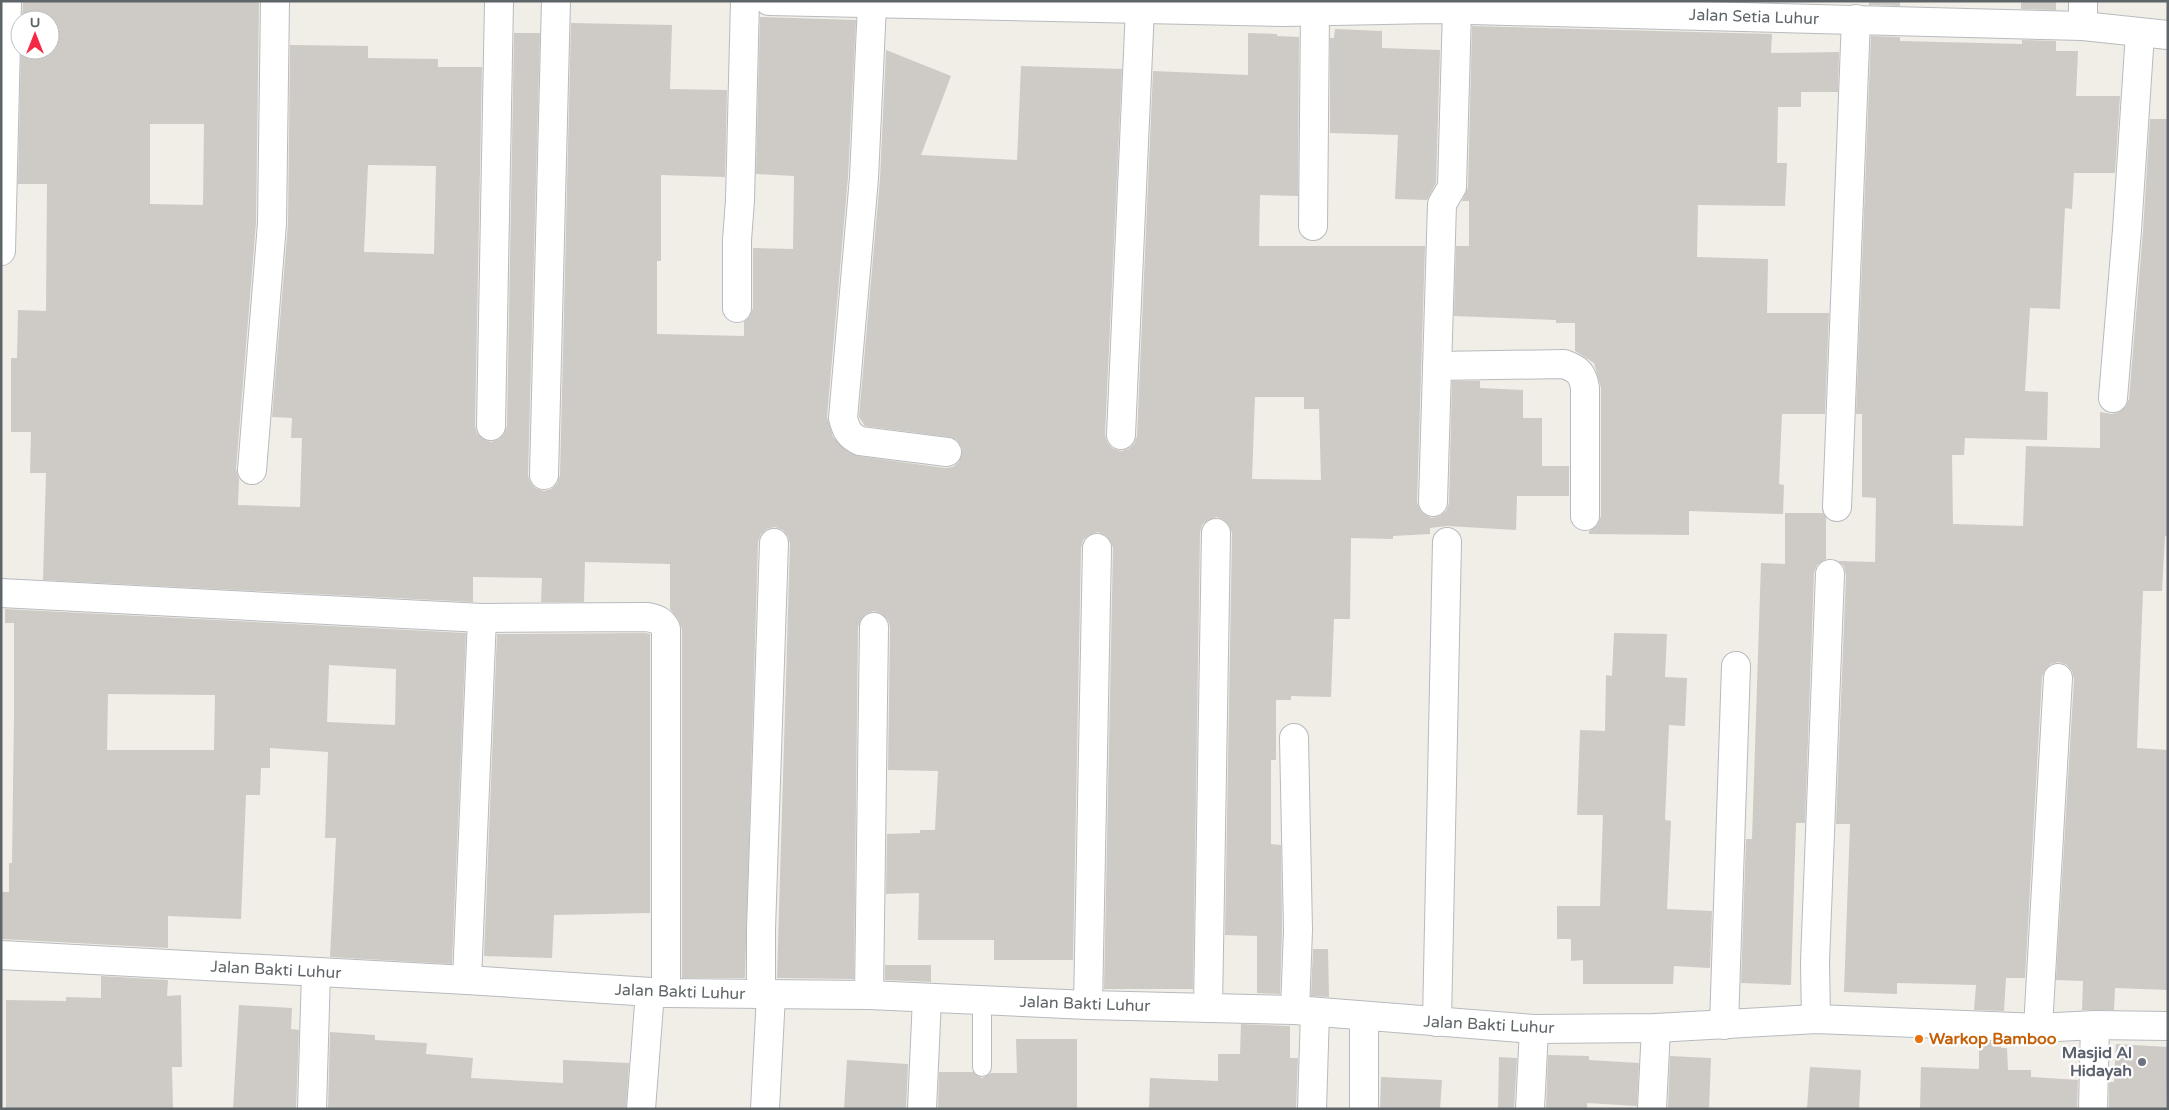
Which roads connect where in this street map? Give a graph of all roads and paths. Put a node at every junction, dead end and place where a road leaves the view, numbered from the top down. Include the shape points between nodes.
1 (7, 1) edge
2 (275, 1) edge
3 (499, 1) edge
4 (556, 1) edge
5 (745, 1) edge
6 (769, 1) edge
7 (860, 3) edge
8 (1045, 4) edge
9 (1185, 5) edge
10 (1563, 6) edge
11 (1442, 7) edge
12 (1140, 8) junction
13 (1299, 8) edge
14 (1803, 10) edge
15 (2083, 14) edge
16 (1856, 20) junction
17 (2140, 33) junction
18 (2168, 35) edge
19 (1312, 226) dead end
20 (1, 250) edge
21 (737, 308) dead end
22 (1437, 366) junction
23 (2112, 398) dead end
24 (490, 426) dead end
25 (1121, 435) dead end
26 (947, 452) dead end
27 (252, 470) dead end
28 (544, 475) dead end
29 (1433, 502) dead end
30 (1837, 507) dead end
31 (1586, 516) dead end
32 (1216, 533) dead end
33 (1447, 542) dead end
34 (774, 544) dead end
35 (1097, 548) dead end
36 (1830, 574) dead end
37 (1, 593) edge
38 (482, 618) junction
39 (874, 627) dead end
40 (1736, 666) dead end
41 (2058, 678) dead end
42 (1294, 738) dead end
43 (1, 955) edge
44 (316, 972) junction
45 (467, 980) junction
46 (658, 992) junction
47 (766, 995) junction
48 (870, 995) junction
49 (928, 998) junction
50 (982, 1000) junction
51 (1088, 1005) junction
52 (1208, 1008) junction
53 (1305, 1011) junction
54 (1364, 1017) junction
55 (1816, 1018) junction
56 (1437, 1022) junction
57 (1724, 1025) junction
58 (2095, 1025) junction
59 (2168, 1026) edge
60 (1656, 1028) junction
61 (2038, 1028) junction
62 (1534, 1029) junction
63 (982, 1067) dead end
64 (312, 1109) edge
65 (641, 1109) edge
66 (765, 1109) edge
67 (922, 1109) edge
68 (1312, 1109) edge
69 (1364, 1109) edge
70 (1530, 1109) edge
71 (1652, 1109) edge
72 (2094, 1109) edge

1 - 20 street
2 - 27 street via 272,224
3 - 24 street
4 - 28 street
5 - 21 street
6 - 7 street, Jalan Setia Luhur
7 - 8 street, Jalan Setia Luhur
7 - 26 street via 864,178 843,418 851,437 860,441
8 - 12 street, Jalan Setia Luhur
9 - 12 street, Jalan Setia Luhur
9 - 13 street, Jalan Setia Luhur
10 - 11 street, Jalan Setia Luhur
10 - 14 street, Jalan Setia Luhur
11 - 13 street, Jalan Setia Luhur
11 - 22 street via 1452,187 1442,204
12 - 25 street
13 - 19 street
14 - 16 street, Jalan Setia Luhur
15 - 16 street, Jalan Setia Luhur
15 - 17 street, Jalan Setia Luhur
16 - 30 street
17 - 18 street, Jalan Setia Luhur
17 - 23 street
22 - 29 street
22 - 31 street via 1564,364 1578,371 1585,388
32 - 52 street
33 - 56 street
34 - 47 street via 762,919
35 - 51 street
36 - 55 street via 1815,962
37 - 38 street
38 - 45 street
38 - 46 street via 647,617 663,623 666,629
39 - 48 street
40 - 57 street
41 - 61 street
42 - 53 street via 1298,930
43 - 44 street, Jalan Bakti Luhur
44 - 45 street, Jalan Bakti Luhur
44 - 64 street
45 - 46 street, Jalan Bakti Luhur
46 - 47 street, Jalan Bakti Luhur
46 - 65 street
47 - 48 street, Jalan Bakti Luhur
47 - 66 street
48 - 49 street, Jalan Bakti Luhur
49 - 50 street, Jalan Bakti Luhur
49 - 67 street
50 - 51 street, Jalan Bakti Luhur
50 - 63 lane
51 - 52 street, Jalan Bakti Luhur
52 - 53 street, Jalan Bakti Luhur
53 - 54 street, Jalan Bakti Luhur
53 - 68 street
54 - 56 street, Jalan Bakti Luhur
54 - 69 street
55 - 57 street, Jalan Bakti Luhur
55 - 61 street, Jalan Bakti Luhur
56 - 62 street, Jalan Bakti Luhur
57 - 60 street, Jalan Bakti Luhur
58 - 59 street, Jalan Bakti Luhur
58 - 61 street, Jalan Bakti Luhur
58 - 72 street
60 - 62 street, Jalan Bakti Luhur
60 - 71 street
62 - 70 street

